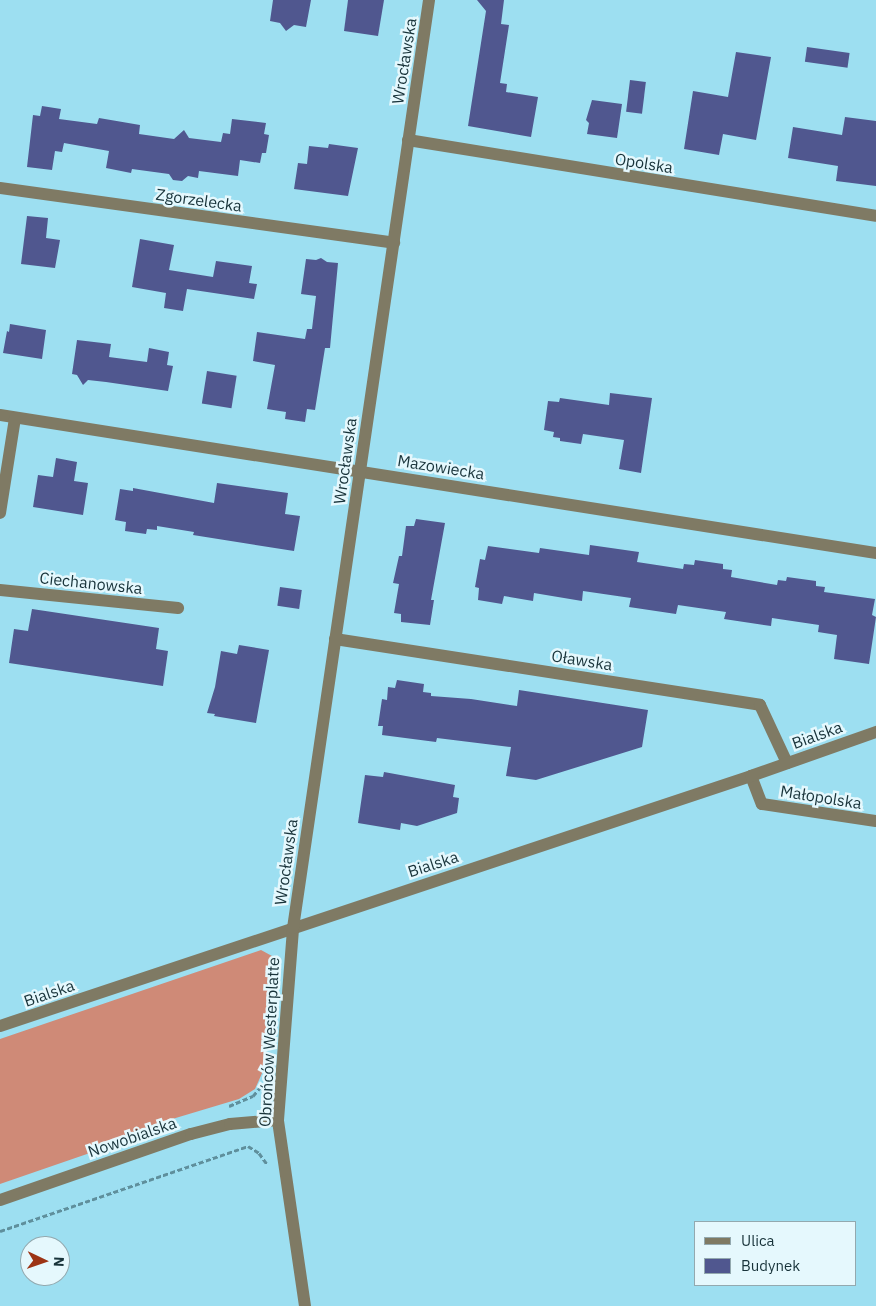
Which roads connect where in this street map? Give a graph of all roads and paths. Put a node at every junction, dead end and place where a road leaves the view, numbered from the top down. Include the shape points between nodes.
1 (429, 0) edge
2 (408, 140) junction
3 (0, 188) edge
4 (876, 216) edge
5 (394, 243) junction
6 (0, 415) edge
7 (15, 418) junction
8 (360, 470) junction
9 (0, 513) edge
10 (876, 553) edge
11 (0, 590) edge
12 (178, 608) dead end
13 (335, 638) junction
14 (876, 732) edge
15 (787, 763) junction
16 (751, 776) junction
17 (876, 821) edge
18 (293, 928) junction
19 (0, 1026) edge
20 (278, 1120) junction
21 (268, 1167) dead end
22 (0, 1200) edge
23 (0, 1231) edge
24 (305, 1306) edge

1 - 2 street, Wrocławska
2 - 4 street, Opolska
2 - 5 street, Wrocławska
3 - 5 street, Zgorzelecka
5 - 8 street, Wrocławska
6 - 7 street, Mazowiecka
7 - 8 street, Mazowiecka
7 - 9 street
8 - 10 street, Mazowiecka
8 - 13 street, Wrocławska
11 - 12 street, Ciechanowska
13 - 15 street, Oławska via 760,705
13 - 18 street, Wrocławska
14 - 15 street, Bialska
15 - 16 street, Bialska
16 - 17 street, Małopolska via 762,804
16 - 18 street, Bialska
18 - 19 street, Bialska
18 - 20 street, Obrońców Westerplatte
20 - 22 street, Nowobialska via 230,1124 190,1134
20 - 24 street, Obrońców Westerplatte
21 - 23 path via 259,1153 248,1146

